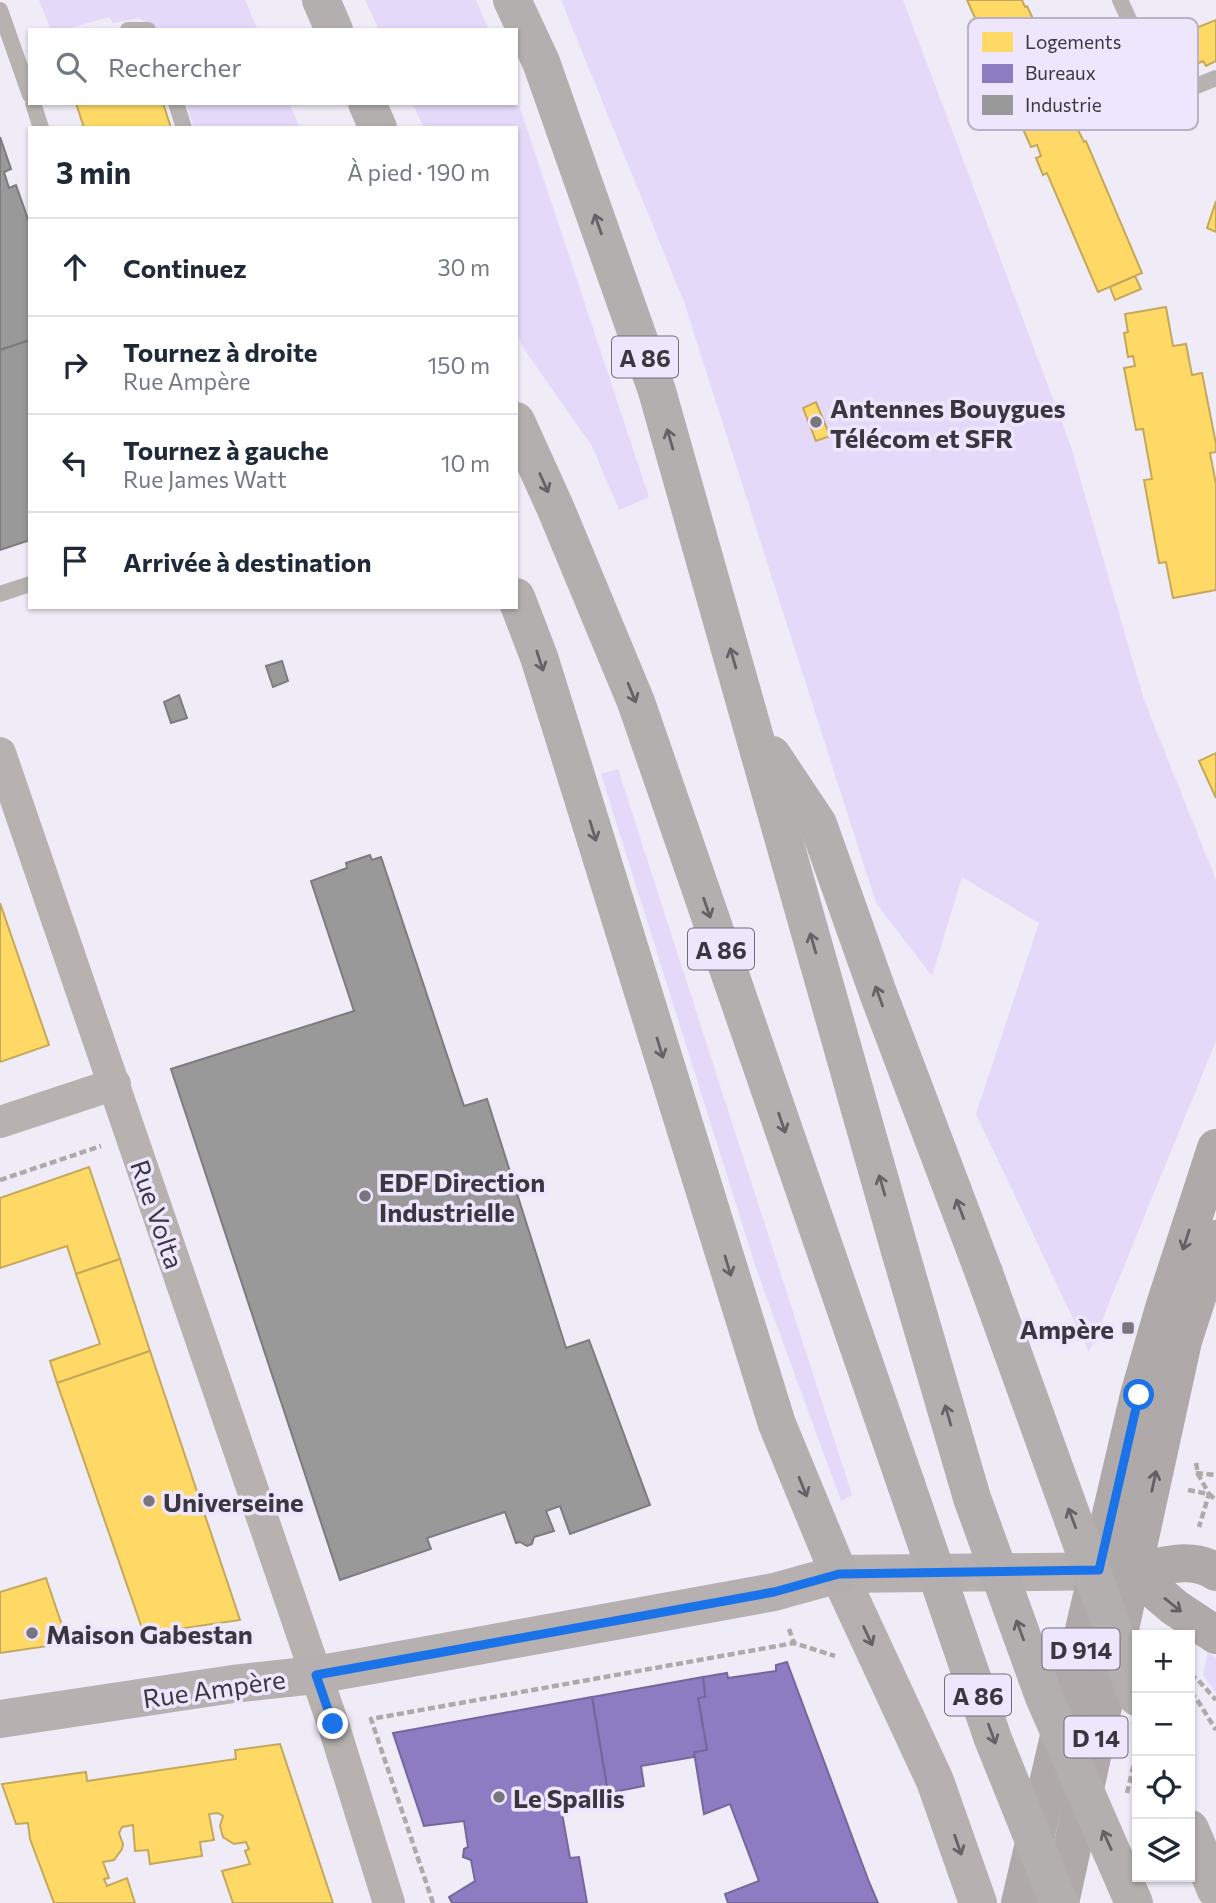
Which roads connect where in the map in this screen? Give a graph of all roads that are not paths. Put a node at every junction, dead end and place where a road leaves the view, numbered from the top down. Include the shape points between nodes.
1 (321, 0) edge
2 (512, 0) edge
3 (1120, 0) edge
4 (0, 10) edge
5 (1128, 18) edge
6 (333, 28) edge
7 (24, 61) edge
8 (1216, 78) edge
9 (28, 84) edge
10 (1198, 85) edge
11 (34, 105) edge
12 (177, 105) edge
13 (368, 105) edge
14 (40, 126) edge
15 (183, 126) edge
16 (377, 126) edge
17 (518, 425) edge
18 (28, 585) edge
19 (0, 593) edge
20 (518, 602) edge
21 (752, 724) junction
22 (0, 753) edge
23 (115, 1084) junction
24 (0, 1122) edge
25 (1216, 1148) edge
26 (1216, 1239) edge
27 (1116, 1571) junction
28 (1216, 1572) edge
29 (839, 1574) junction
30 (1216, 1635) edge
31 (316, 1675) junction
32 (1136, 1693) edge
33 (0, 1719) edge
34 (1195, 1841) edge
35 (1216, 1890) edge
36 (389, 1903) edge
37 (978, 1903) edge
38 (1020, 1903) edge
39 (1059, 1903) edge
40 (1134, 1903) edge

1 - 6 highway
21 -> 2 highway, A 86 via 657,391 541,62
3 - 5 lane
4 - 7 lane
7 - 9 lane
8 - 10 lane
11 - 14 lane
12 - 15 lane
13 - 16 highway
17 -> 39 highway, A 86, bridge via 636,702 993,1739
18 - 19 lane
20 -> 29 highway via 539,657 777,1424
32 -> 21 highway, bridge via 818,824
40 -> 21 highway, A 86, bridge via 1044,1697 972,1498
22 - 23 street, Rue Volta
23 - 24 street
23 - 31 street, Rue Volta
25 -> 27 main road, D 914 via 1139,1395
27 -> 26 main road, D 914
27 - 28 main road via 1188,1562
27 - 29 main road, Rue Ampère
27 -> 30 main road
27 - 38 main road, D 914
27 - 39 main road, D 14
29 - 31 main road, Rue Ampère via 774,1592
29 -> 37 main road via 935,1781
31 - 33 main road, Rue Ampère
31 - 36 street, Rue Volta
34 - 35 highway

